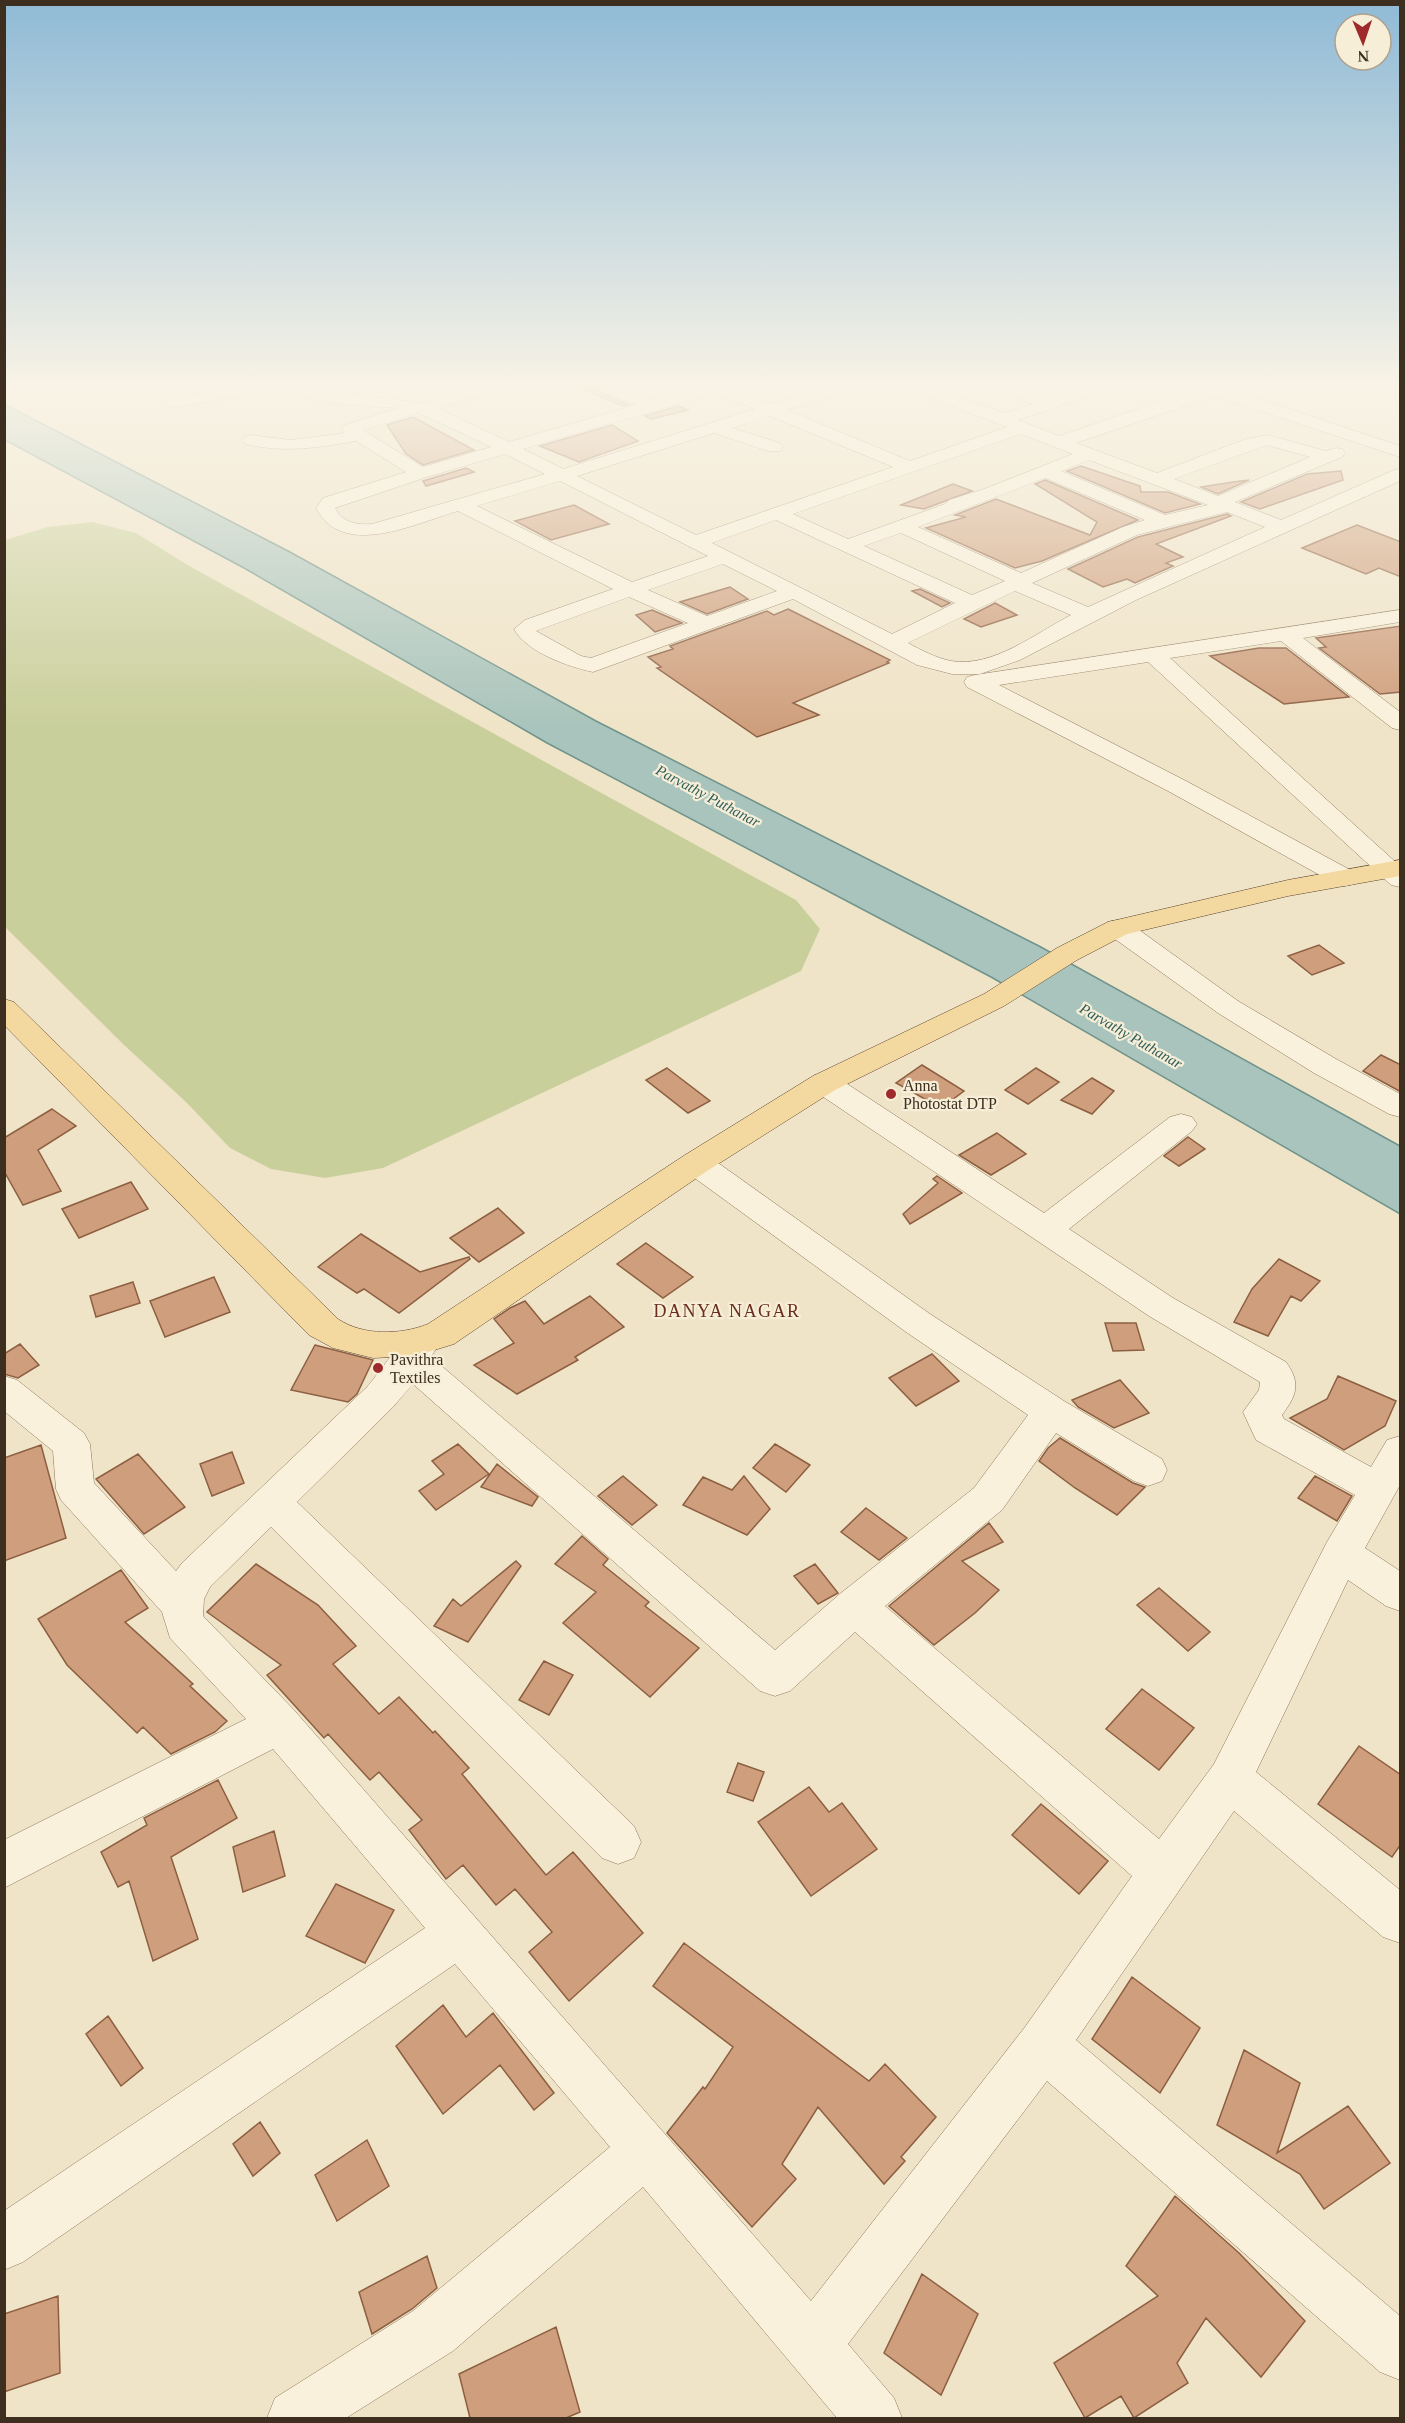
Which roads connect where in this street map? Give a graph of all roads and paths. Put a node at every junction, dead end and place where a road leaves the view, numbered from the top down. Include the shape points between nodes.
1 (333, 501) edge
2 (474, 501) edge
3 (614, 501) edge
4 (812, 501) edge
5 (967, 501) edge
6 (1116, 501) edge
7 (1216, 501) edge
8 (1230, 501) edge
9 (1339, 501) edge
10 (1224, 504) junction
11 (461, 505) junction
12 (778, 513) junction
13 (1163, 521) junction
14 (902, 526) junction
15 (1281, 526) junction
16 (695, 542) junction
17 (849, 545) junction
18 (724, 557) junction
19 (1020, 583) junction
20 (629, 589) junction
21 (794, 592) junction
22 (972, 603) junction
23 (1088, 615) junction
24 (1401, 616) edge
25 (706, 624) junction
26 (1285, 634) junction
27 (893, 642) junction
28 (1153, 655) junction
29 (1401, 723) edge
30 (1397, 872) edge
31 (1345, 878) junction
32 (1118, 928) junction
33 (4, 1008) edge
34 (824, 1083) junction
35 (1401, 1107) edge
36 (1181, 1124) dead end
37 (696, 1163) junction
38 (1045, 1230) junction
39 (416, 1351) junction
40 (4, 1390) edge
41 (1051, 1411) junction
42 (1148, 1470) dead end
43 (1390, 1470) edge
44 (271, 1503) junction
45 (1341, 1554) junction
46 (1401, 1593) edge
47 (181, 1605) junction
48 (855, 1606) junction
49 (279, 1725) junction
50 (1230, 1779) junction
51 (618, 1842) dead end
52 (4, 1865) edge
53 (1163, 1872) junction
54 (1401, 1920) edge
55 (459, 1933) junction
56 (1043, 2045) junction
57 (645, 2151) junction
58 (4, 2243) edge
59 (812, 2345) junction
60 (1401, 2352) edge
61 (296, 2418) edge
62 (874, 2418) edge

1 - 11 street via 325,508 328,515 340,525 365,530
2 - 11 street
3 - 16 street
4 - 12 street
5 - 14 street
6 - 13 street
7 - 10 street
8 - 10 street
9 - 15 street
10 - 13 street
10 - 15 street
11 - 20 street
12 - 16 street
12 - 17 street
13 - 19 street via 1131,531
14 - 17 street
14 - 19 street
15 - 23 street
16 - 18 street
17 - 22 street
18 - 20 street
18 - 21 street
19 - 22 street
19 - 23 street
20 - 25 street
20 - 25 street via 525,629 528,635 574,660 593,665
21 - 25 street
21 - 27 street
22 - 27 street
23 - 27 street via 998,661 967,669 953,670 926,661
24 - 26 street
26 - 28 street
26 - 29 street
28 - 30 street
28 - 31 street via 975,682
30 - 31 main road
31 - 32 main road
32 - 34 main road via 1067,954 994,1000
32 - 35 street via 1228,1007
33 - 39 main road via 304,1309 332,1332 352,1340
34 - 37 main road
34 - 38 street
36 - 38 street
37 - 39 main road
37 - 41 street via 918,1323
38 - 43 street via 1161,1307 1273,1372 1279,1378 1279,1387 1263,1412 1269,1429
39 - 44 street via 380,1397
39 - 48 street via 775,1677
40 - 47 street via 71,1444 75,1489
41 - 42 street
41 - 48 street via 988,1499
43 - 45 street
44 - 47 street via 196,1575
44 - 51 street
45 - 46 street
45 - 50 street
47 - 49 street via 185,1625
48 - 53 street
49 - 52 street
49 - 55 street
50 - 53 street
50 - 54 street
53 - 56 street
55 - 57 street
55 - 58 street
56 - 59 street
56 - 60 street
57 - 59 street
57 - 61 street via 433,2331
59 - 62 street

